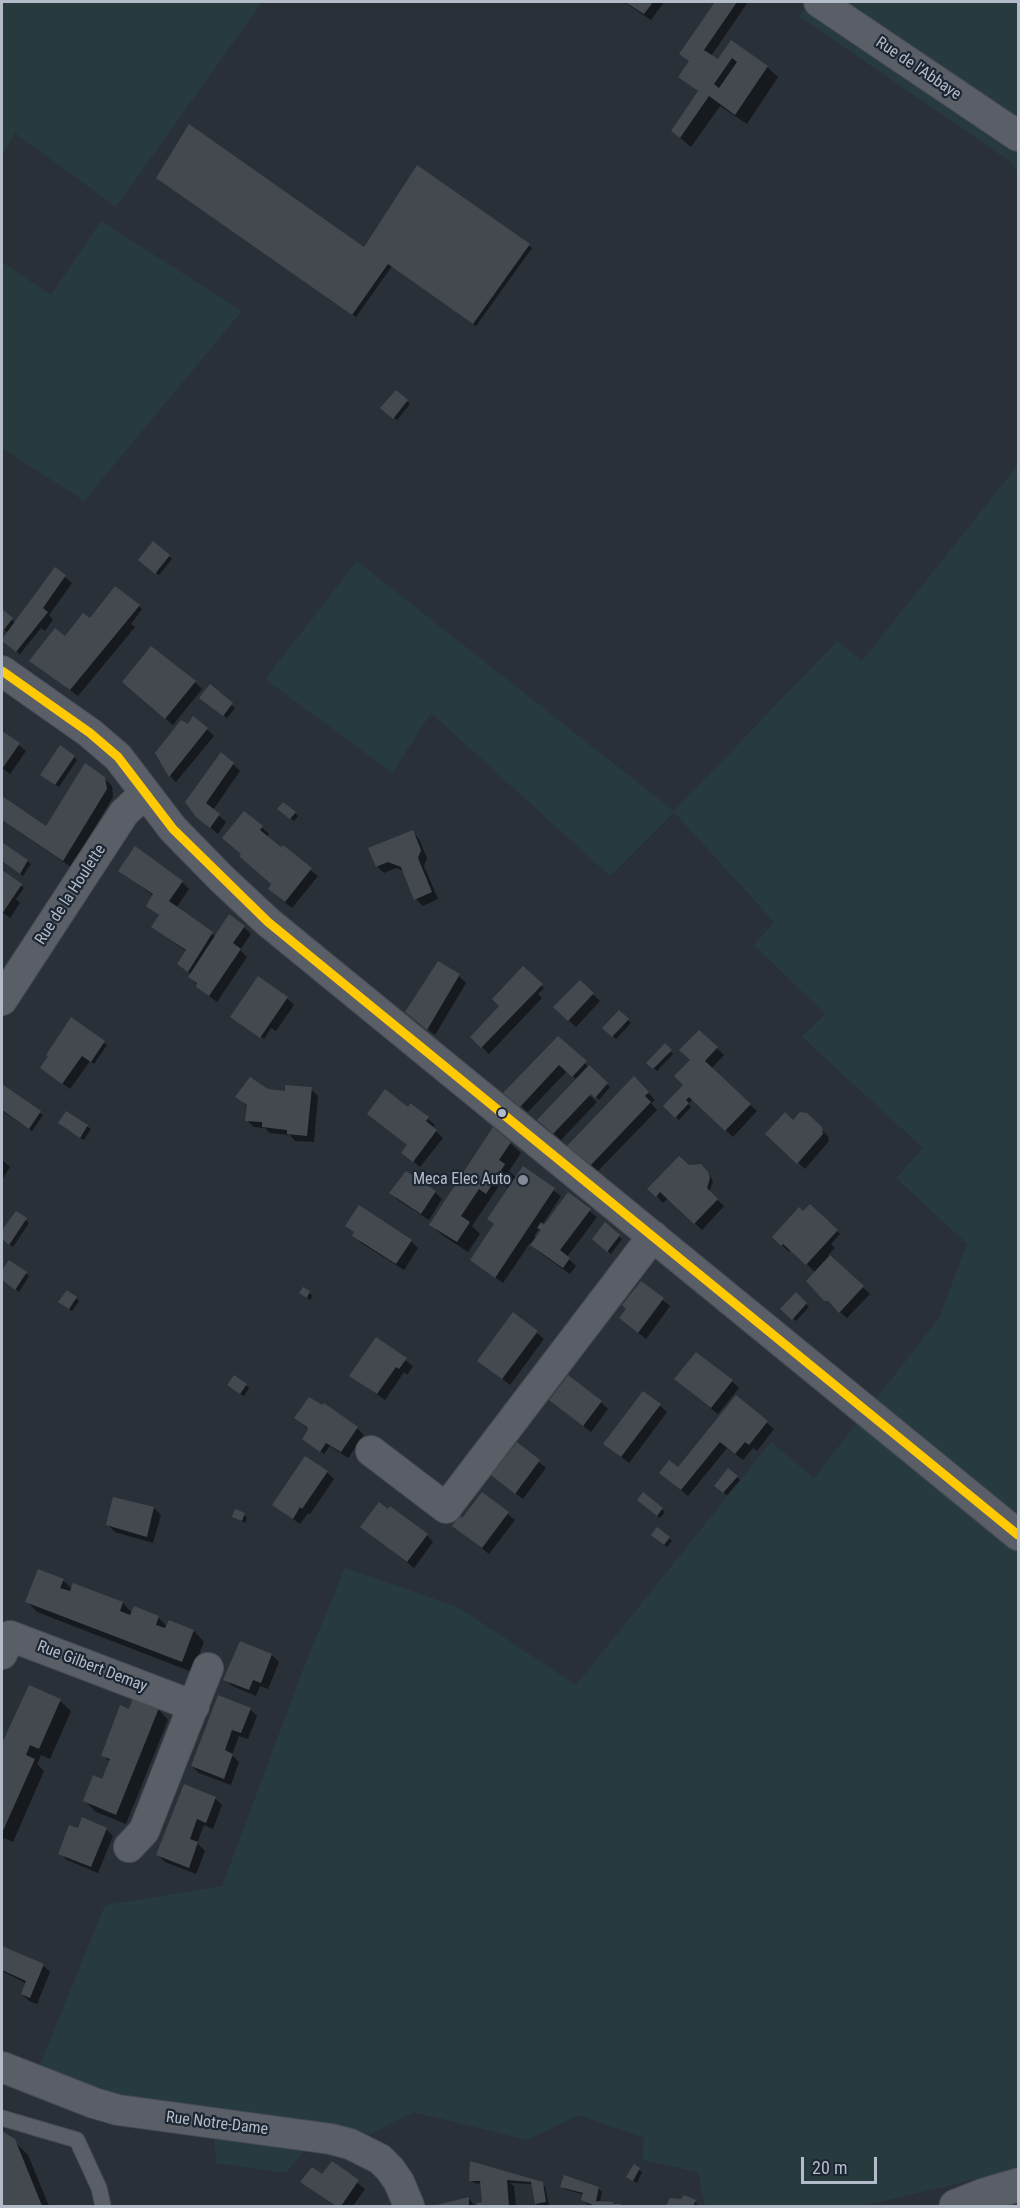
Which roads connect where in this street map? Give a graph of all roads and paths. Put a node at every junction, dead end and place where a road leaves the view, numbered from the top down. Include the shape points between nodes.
1 (819, 2) edge
2 (1018, 136) edge
3 (2, 671) edge
4 (145, 793) junction
5 (2, 1000) edge
6 (653, 1236) junction
7 (371, 1451) dead end
8 (1018, 1535) edge
9 (2, 1654) edge
10 (208, 1668) dead end
11 (194, 1706) junction
12 (129, 1847) dead end
13 (2, 2067) edge
14 (2, 2118) edge
15 (1018, 2185) edge
16 (103, 2206) edge
17 (409, 2206) edge
18 (956, 2206) edge

1 - 2 street, Rue de l'Abbaye
3 - 4 street via 103,743
4 - 5 street, Rue de la Houlette via 124,813
4 - 6 street via 173,829 252,909
6 - 7 street via 446,1508
6 - 8 street
9 - 11 street, Rue Gilbert Demay via 10,1636
10 - 11 street
11 - 12 street via 144,1830
13 - 17 street, Rue Notre-Dame via 118,2110 350,2144 380,2159 390,2169
14 - 16 lane via 77,2140
15 - 18 street

